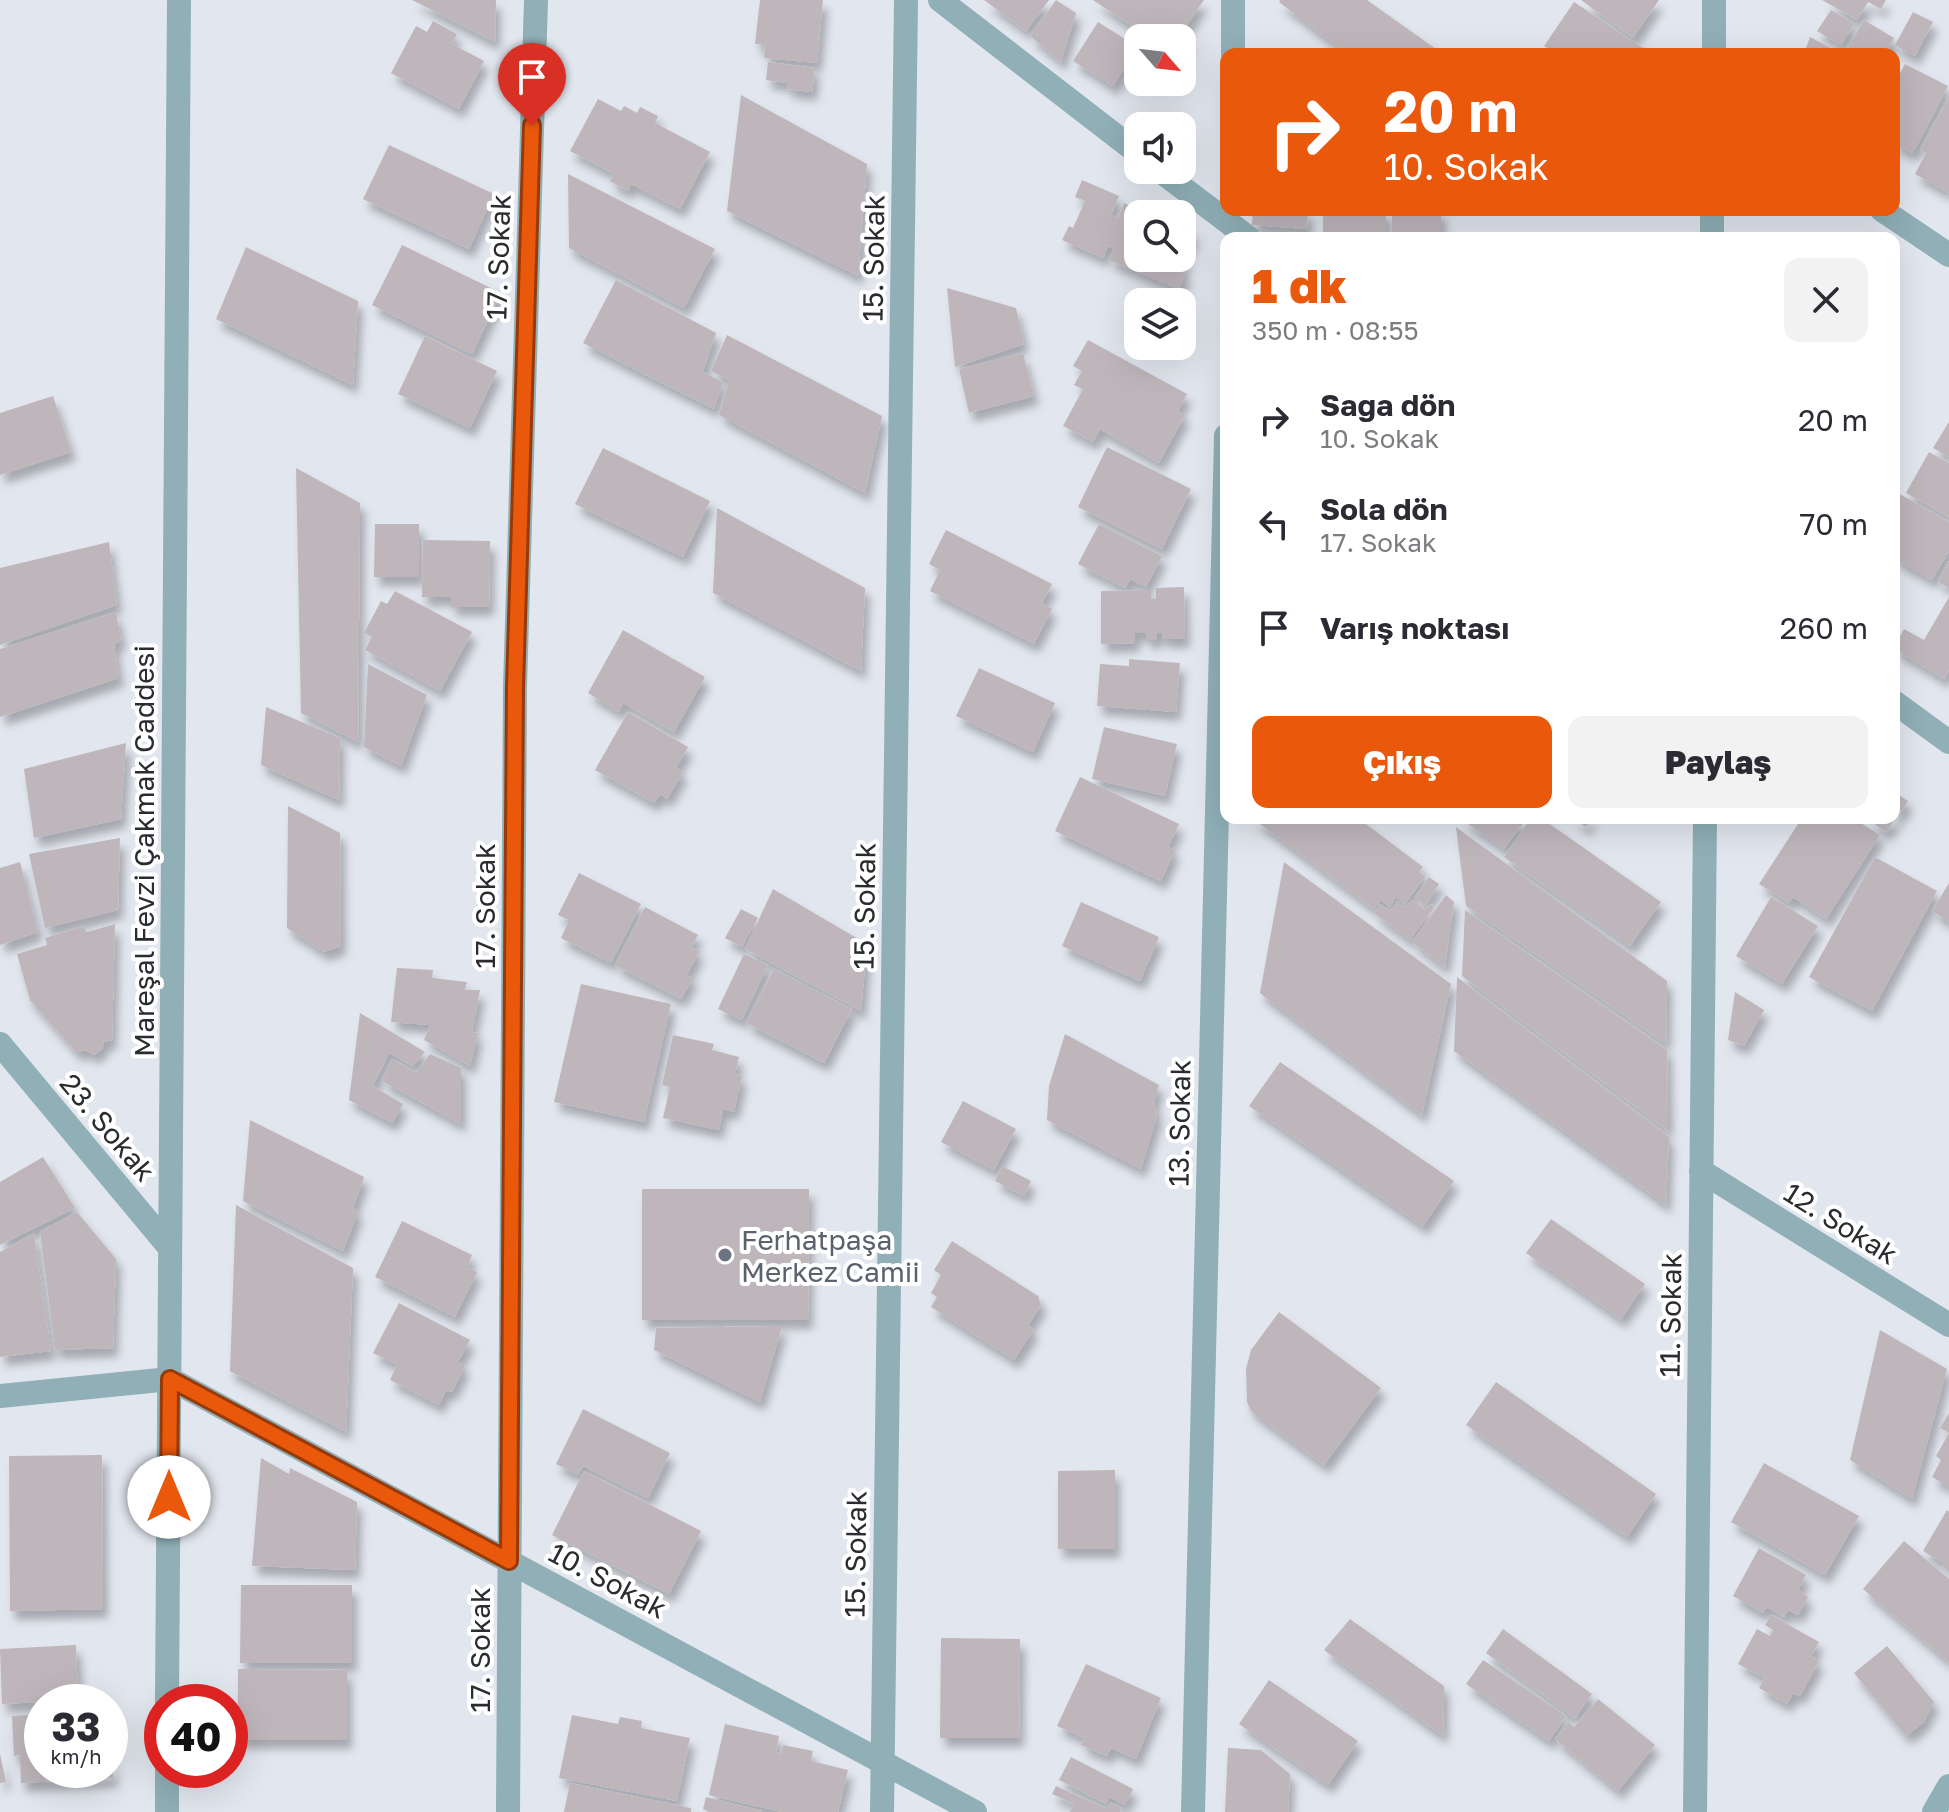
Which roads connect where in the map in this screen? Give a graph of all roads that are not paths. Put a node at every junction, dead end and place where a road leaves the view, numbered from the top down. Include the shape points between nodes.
1 (179, 0) edge
2 (536, 0) edge
3 (906, 0) edge
4 (940, 0) edge
5 (1233, 0) edge
6 (1714, 0) edge
7 (1233, 48) edge
8 (1714, 48) edge
9 (1124, 142) edge
10 (1177, 184) edge
11 (1891, 216) edge
12 (1235, 228) edge
13 (1949, 255) edge
14 (1220, 686) edge
15 (1900, 706) edge
16 (1949, 742) edge
17 (1705, 824) edge
18 (0, 1044) edge
19 (1701, 1171) junction
20 (170, 1248) junction
21 (1949, 1325) edge
22 (170, 1379) junction
23 (0, 1396) edge
24 (509, 1561) junction
25 (167, 1684) edge
26 (883, 1761) junction
27 (1949, 1786) edge
28 (167, 1788) edge
29 (167, 1812) edge
30 (508, 1812) edge
31 (882, 1812) edge
32 (975, 1812) edge
33 (1193, 1812) edge
34 (1695, 1812) edge
35 (1934, 1812) edge

1 - 20 street, Mareşal Fevzi Çakmak Caddesi
2 - 24 street, 17. Sokak via 515,686
3 - 26 street, 15. Sokak
4 - 9 street
5 - 7 street
6 - 8 street
10 - 12 street
11 - 13 street
14 - 33 street, 13. Sokak
15 - 16 street
17 - 19 street, 11. Sokak
18 - 20 street, 23. Sokak
19 - 21 street, 12. Sokak
19 - 34 street, 11. Sokak
20 - 22 street, Mareşal Fevzi Çakmak Caddesi
22 - 23 street
22 - 24 street, 10. Sokak
22 - 25 street, Mareşal Fevzi Çakmak Caddesi
24 - 26 street, 10. Sokak
24 - 30 street, 17. Sokak
26 - 31 street, 15. Sokak
26 - 32 street, 10. Sokak
27 - 35 street
28 - 29 street

